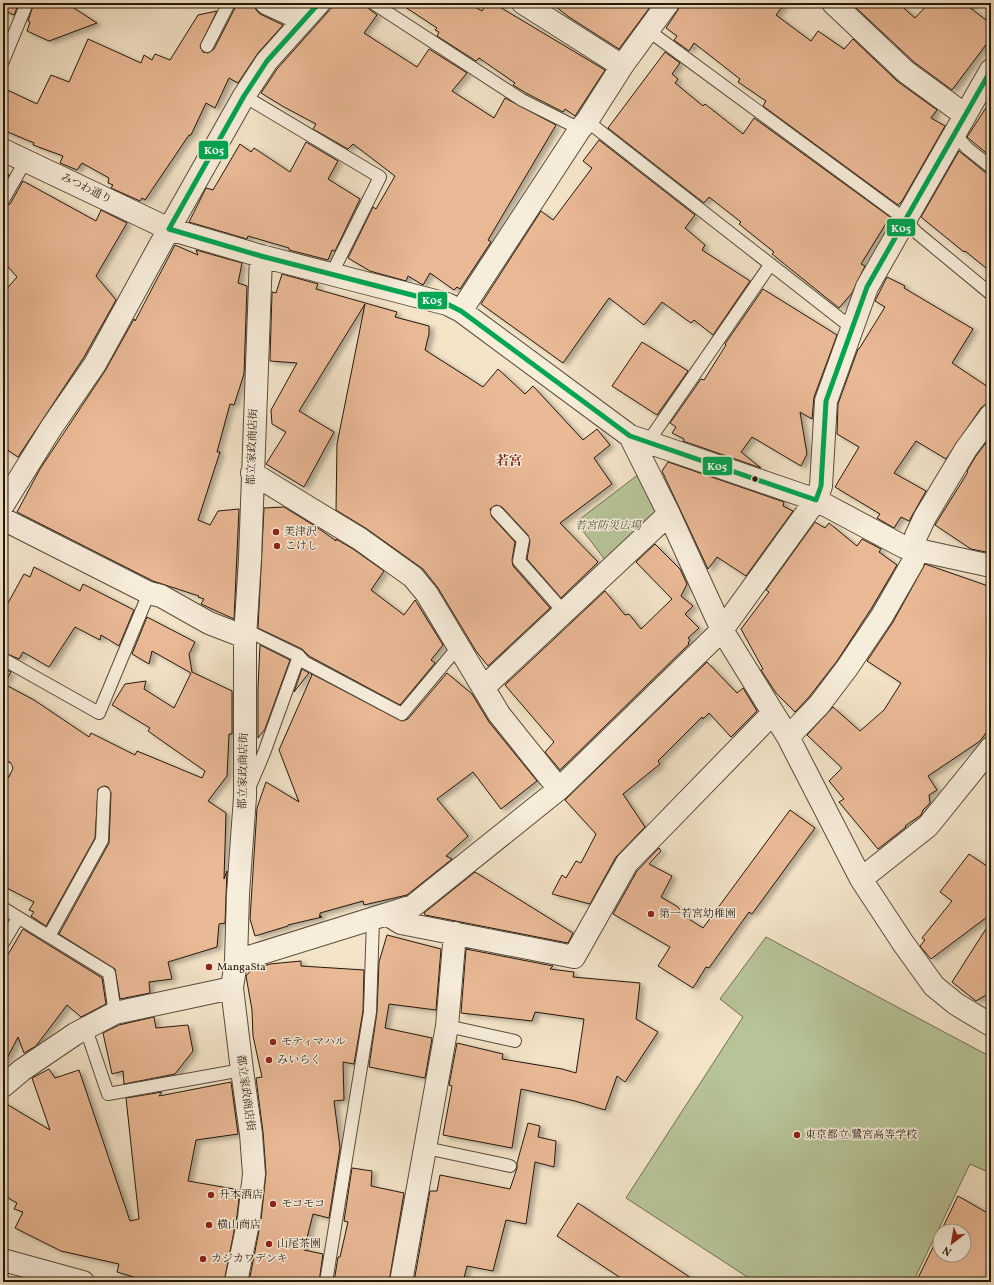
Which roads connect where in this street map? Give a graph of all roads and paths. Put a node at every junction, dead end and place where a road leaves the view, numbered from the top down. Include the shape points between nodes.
1 (27, 3) edge
2 (229, 3) edge
3 (266, 3) edge
4 (319, 3) edge
5 (373, 3) edge
6 (523, 3) edge
7 (668, 3) edge
8 (836, 4) edge
9 (303, 20) junction
10 (649, 31) junction
11 (207, 46) dead end
12 (3, 61) edge
13 (622, 66) junction
14 (991, 70) edge
15 (244, 96) junction
16 (583, 125) junction
17 (960, 125) junction
18 (3, 150) edge
19 (26, 160) junction
20 (991, 167) edge
21 (3, 200) edge
22 (906, 220) junction
23 (169, 229) junction
24 (261, 256) junction
25 (770, 265) junction
26 (331, 275) junction
27 (991, 294) edge
28 (461, 311) junction
29 (852, 328) junction
30 (991, 415) edge
31 (639, 439) junction
32 (252, 473) junction
33 (816, 500) junction
34 (3, 505) edge
35 (497, 512) dead end
36 (669, 514) junction
37 (3, 519) edge
38 (914, 549) junction
39 (991, 566) edge
40 (148, 592) junction
41 (564, 612) junction
42 (722, 630) junction
43 (245, 633) junction
44 (460, 646) junction
45 (299, 656) junction
46 (3, 659) edge
47 (483, 688) junction
48 (772, 714) junction
49 (788, 737) junction
50 (991, 748) edge
51 (559, 789) junction
52 (104, 793) dead end
53 (245, 796) junction
54 (861, 879) junction
55 (3, 908) edge
56 (380, 917) junction
57 (18, 918) junction
58 (455, 933) junction
59 (48, 936) junction
60 (3, 943) edge
61 (236, 961) junction
62 (232, 988) junction
63 (115, 1013) junction
64 (990, 1023) edge
65 (447, 1026) junction
66 (86, 1030) junction
67 (515, 1041) dead end
68 (242, 1070) junction
69 (3, 1086) edge
70 (426, 1148) junction
71 (510, 1166) dead end
72 (3, 1260) edge
73 (83, 1282) edge
74 (236, 1282) edge
75 (326, 1282) edge
76 (401, 1282) edge

1 - 12 lane
2 - 11 lane
3 - 9 street
4 - 9 street
5 - 16 lane via 522,100
6 - 13 street
7 - 10 street
8 - 17 street
9 - 15 street via 267,61
10 - 13 street
10 - 22 lane
13 - 16 street
14 - 17 street
15 - 23 street
15 - 26 lane via 380,177
16 - 25 lane
16 - 28 street
17 - 20 lane via 967,148
17 - 22 street
18 - 19 street, みつわ通り
19 - 21 lane
19 - 23 street, みつわ通り
22 - 27 lane via 916,232
22 - 29 street via 867,287
23 - 24 street, みつわ通り
23 - 34 street via 95,364
24 - 26 street, みつわ通り
24 - 32 street, 都立家政商店街
25 - 29 lane
25 - 31 lane
26 - 28 street, みつわ通り via 447,304
28 - 31 street, みつわ通り
29 - 33 street via 826,401 821,486
30 - 38 street via 966,449 925,517 916,536
31 - 33 street
31 - 36 street
32 - 43 street, 都立家政商店街
32 - 44 street via 360,538 413,577 428,594
33 - 38 street
33 - 42 street
35 - 41 lane via 522,540 519,561
36 - 41 street
36 - 42 street
37 - 40 street
38 - 39 street
38 - 49 street via 913,562 882,616 819,705
40 - 43 street via 161,596 209,623
40 - 46 lane via 99,713
41 - 47 street
42 - 48 street
42 - 51 street
43 - 45 lane
43 - 53 street, 都立家政商店街
44 - 45 lane via 402,714 304,662
44 - 47 street
45 - 53 lane via 264,753
47 - 51 street via 500,714
48 - 49 street
48 - 58 street via 627,863 574,957
49 - 54 street
50 - 54 street via 928,826
51 - 56 street via 413,906
52 - 59 lane via 102,840
53 - 61 street, 都立家政商店街
54 - 64 street via 934,986 956,1004
55 - 57 lane
56 - 58 street
56 - 61 street
56 - 75 lane via 370,1012
57 - 59 lane
57 - 60 lane
58 - 65 street
59 - 63 lane via 109,973
61 - 62 street, 都立家政商店街
62 - 63 street
62 - 68 street, 都立家政商店街
63 - 66 street
65 - 67 lane
65 - 70 street
66 - 68 lane via 108,1094
66 - 69 street via 22,1070
68 - 74 street, 都立家政商店街 via 254,1174 249,1218
70 - 71 lane
70 - 76 street
72 - 73 street

